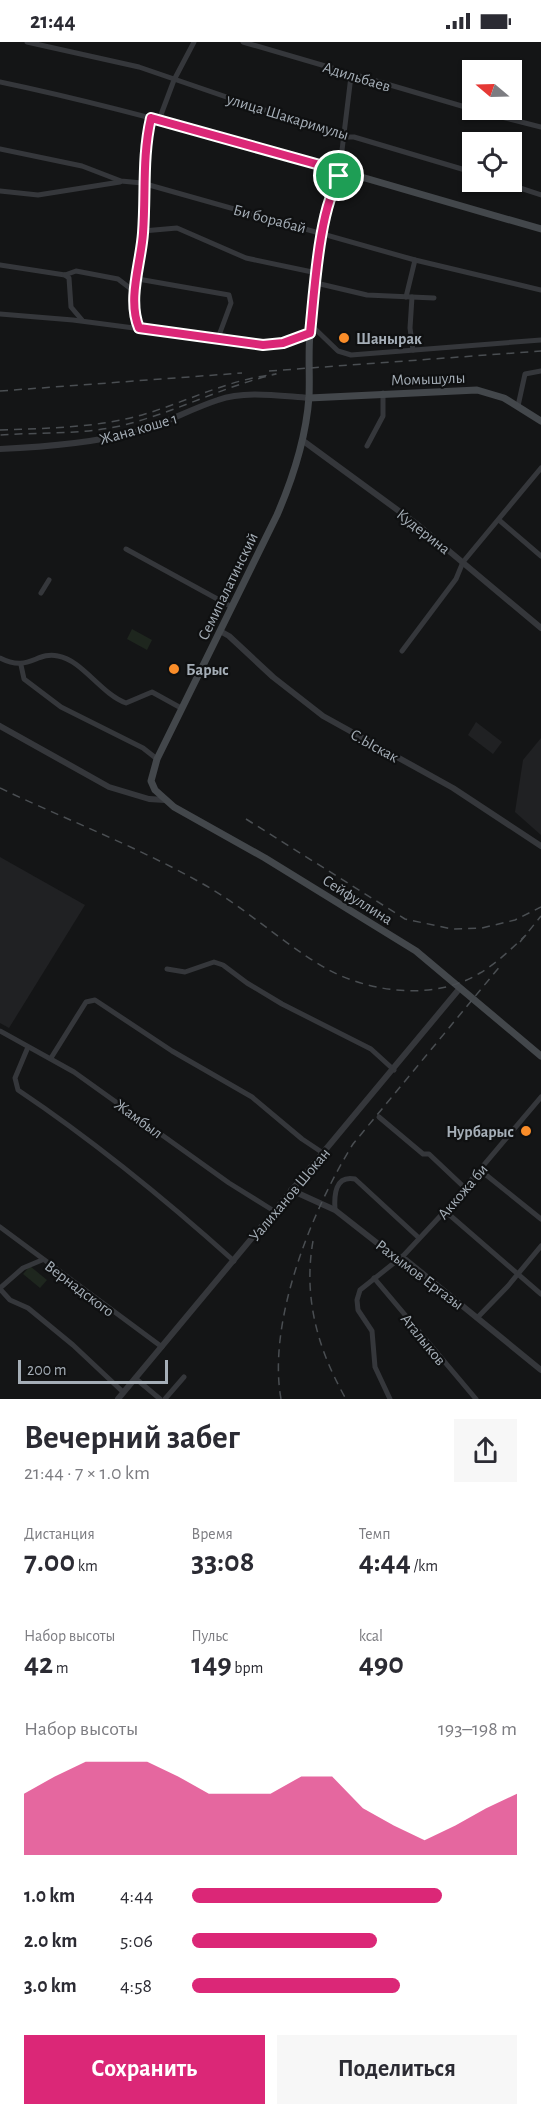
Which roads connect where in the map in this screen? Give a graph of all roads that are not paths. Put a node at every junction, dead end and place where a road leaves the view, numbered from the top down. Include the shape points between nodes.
1 (27, 42) edge
2 (194, 42) edge
3 (243, 42) edge
4 (271, 45) edge
5 (351, 76) junction
6 (174, 80) junction
7 (0, 82) edge
8 (462, 106) edge
9 (151, 118) junction
10 (159, 120) junction
11 (515, 120) edge
12 (541, 127) edge
13 (343, 137) junction
14 (0, 149) edge
15 (462, 169) edge
16 (340, 177) junction
17 (121, 181) junction
18 (142, 183) junction
19 (522, 189) edge
20 (0, 191) edge
21 (541, 195) edge
22 (541, 229) edge
23 (143, 231) junction
24 (324, 233) junction
25 (414, 260) junction
26 (0, 265) edge
27 (317, 273) junction
28 (65, 275) junction
29 (138, 279) junction
30 (316, 283) junction
31 (541, 290) edge
32 (135, 292) junction
33 (409, 297) junction
34 (434, 298) dead end
35 (0, 314) edge
36 (86, 322) junction
37 (139, 328) junction
38 (310, 329) junction
39 (218, 338) junction
40 (541, 340) edge
41 (412, 350) junction
42 (541, 371) edge
43 (383, 393) junction
44 (309, 398) junction
45 (518, 406) junction
46 (541, 421) edge
47 (302, 440) junction
48 (367, 446) dead end
49 (0, 449) edge
50 (541, 468) edge
51 (499, 520) junction
52 (126, 549) dead end
53 (541, 556) edge
54 (463, 562) junction
55 (49, 580) dead end
56 (41, 593) dead end
57 (232, 607) junction
58 (541, 628) edge
59 (220, 631) junction
60 (402, 651) dead end
61 (0, 658) edge
62 (21, 665) junction
63 (181, 708) junction
64 (0, 726) edge
65 (157, 759) junction
66 (151, 781) joint
67 (165, 800) junction
68 (541, 846) edge
69 (168, 969) dead end
70 (460, 988) junction
71 (1, 1033) edge
72 (28, 1047) junction
73 (541, 1056) edge
74 (51, 1058) junction
75 (394, 1070) junction
76 (541, 1097) edge
77 (379, 1117) dead end
78 (323, 1153) junction
79 (480, 1170) junction
80 (465, 1188) junction
81 (291, 1190) junction
82 (335, 1210) junction
83 (274, 1211) junction
84 (445, 1211) junction
85 (541, 1219) edge
86 (0, 1227) edge
87 (419, 1238) junction
88 (541, 1246) edge
89 (400, 1258) junction
90 (42, 1260) junction
91 (234, 1261) junction
92 (516, 1275) junction
93 (374, 1278) junction
94 (0, 1288) edge
95 (541, 1294) edge
96 (477, 1318) junction
97 (162, 1347) junction
98 (541, 1370) edge
99 (184, 1377) dead end
100 (135, 1378) junction
101 (123, 1392) junction
102 (118, 1399) edge
103 (159, 1399) edge
104 (165, 1399) edge
105 (390, 1399) edge
106 (476, 1399) edge

1 - 6 street, улица Шакаримулы
2 - 6 street
3 - 4 street, Адильбаев
4 - 5 street, Адильбаев
5 - 8 street, Адильбаев
5 - 13 street
6 - 10 street
6 - 13 street, улица Шакаримулы
7 - 9 street
9 - 10 street
9 - 18 street via 144,145
10 - 16 street via 327,167
11 - 12 street, Адильбаев
13 - 15 street, улица Шакаримулы
13 - 16 street
14 - 17 street, Би борабай via 82,166
16 - 22 main road via 358,176
16 - 24 main road, Семипалатинский via 332,192
17 - 18 street, Би борабай
17 - 20 street via 38,195
18 - 23 street
18 - 24 street, Би борабай
19 - 21 street
23 - 27 street via 177,228 246,258
23 - 29 street
24 - 25 street, Би борабай
24 - 27 main road, Семипалатинский
25 - 31 street, Би борабай
25 - 33 street
26 - 28 street
27 - 30 main road, Семипалатинский
28 - 32 street via 76,271 118,279
28 - 36 street via 69,278 71,307
29 - 32 street
29 - 39 street via 229,295 231,303
30 - 33 street via 367,295
30 - 38 main road, Семипалатинский
32 - 37 street via 134,317
33 - 34 street
33 - 41 street
35 - 36 street
36 - 37 street
37 - 39 street
38 - 39 street via 283,343 263,345
38 - 41 street via 338,351 351,355
38 - 44 main road, Семипалатинский
40 - 41 street
42 - 45 street via 525,374
43 - 44 main road, Момышулы
43 - 45 main road, Момышулы via 477,390
43 - 48 street via 383,416
44 - 47 main road, Семипалатинский
44 - 49 street, Жана коше 1 via 234,396 137,431 86,442
45 - 46 main road, Момышулы
47 - 54 street, Кудерина
47 - 57 main road, Семипалатинский via 277,516
50 - 51 street
51 - 53 street
51 - 54 street
52 - 57 street
54 - 58 street, Кудерина
54 - 60 street via 456,579
55 - 56 street
57 - 59 main road, Семипалатинский
59 - 63 main road, Семипалатинский
59 - 68 street, С.Ыскак via 322,716 453,788
61 - 62 street
62 - 63 street via 56,655 71,662 117,700 126,703 152,692
62 - 65 street via 24,679 61,707 143,748
63 - 65 main road, Семипалатинский
64 - 67 street via 109,787
65 - 66 main road, Семипалатинский
66 - 67 main road, Сейфуллина
67 - 70 main road, Сейфуллина via 395,938 432,962
69 - 75 street via 185,972 214,962 223,965 282,1004 371,1049
70 - 73 main road, Сейфуллина
70 - 75 street, Уалиханов Шокан
71 - 72 street, Жамбыл
72 - 74 street, Жамбыл
72 - 91 street via 15,1078 18,1090 137,1176
74 - 78 street via 86,1002 94,1000 252,1097
74 - 83 street, Жамбыл
75 - 78 street, Уалиханов Шокан
76 - 79 street, Аккожа би
77 - 80 street via 423,1154 436,1159
78 - 81 street, Уалиханов Шокан
79 - 80 street, Аккожа би
79 - 85 street
80 - 84 street, Аккожа би
81 - 82 street, Рахымов Ергазы
81 - 83 street, Уалиханов Шокан
82 - 87 street via 339,1183 355,1179
82 - 89 street, Рахымов Ергазы
83 - 91 street, Уалиханов Шокан
84 - 87 street, Аккожа би
84 - 92 street
86 - 90 street, Вернадского
87 - 89 street, Аккожа би
88 - 92 street
89 - 93 street, Аккожа би
89 - 96 street, Рахымов Ергазы
90 - 94 street via 23,1268
90 - 97 street, Вернадского
91 - 97 street, Уалиханов Шокан
92 - 95 street
92 - 96 street
93 - 105 street, Аккожа би via 360,1290 358,1310 372,1331 375,1367
93 - 106 street, Аталыков
94 - 101 street
96 - 98 street, Рахымов Ергазы
97 - 100 street, Уалиханов Шокан
99 - 104 street
100 - 101 street, Уалиханов Шокан
100 - 103 street
101 - 102 street, Уалиханов Шокан

